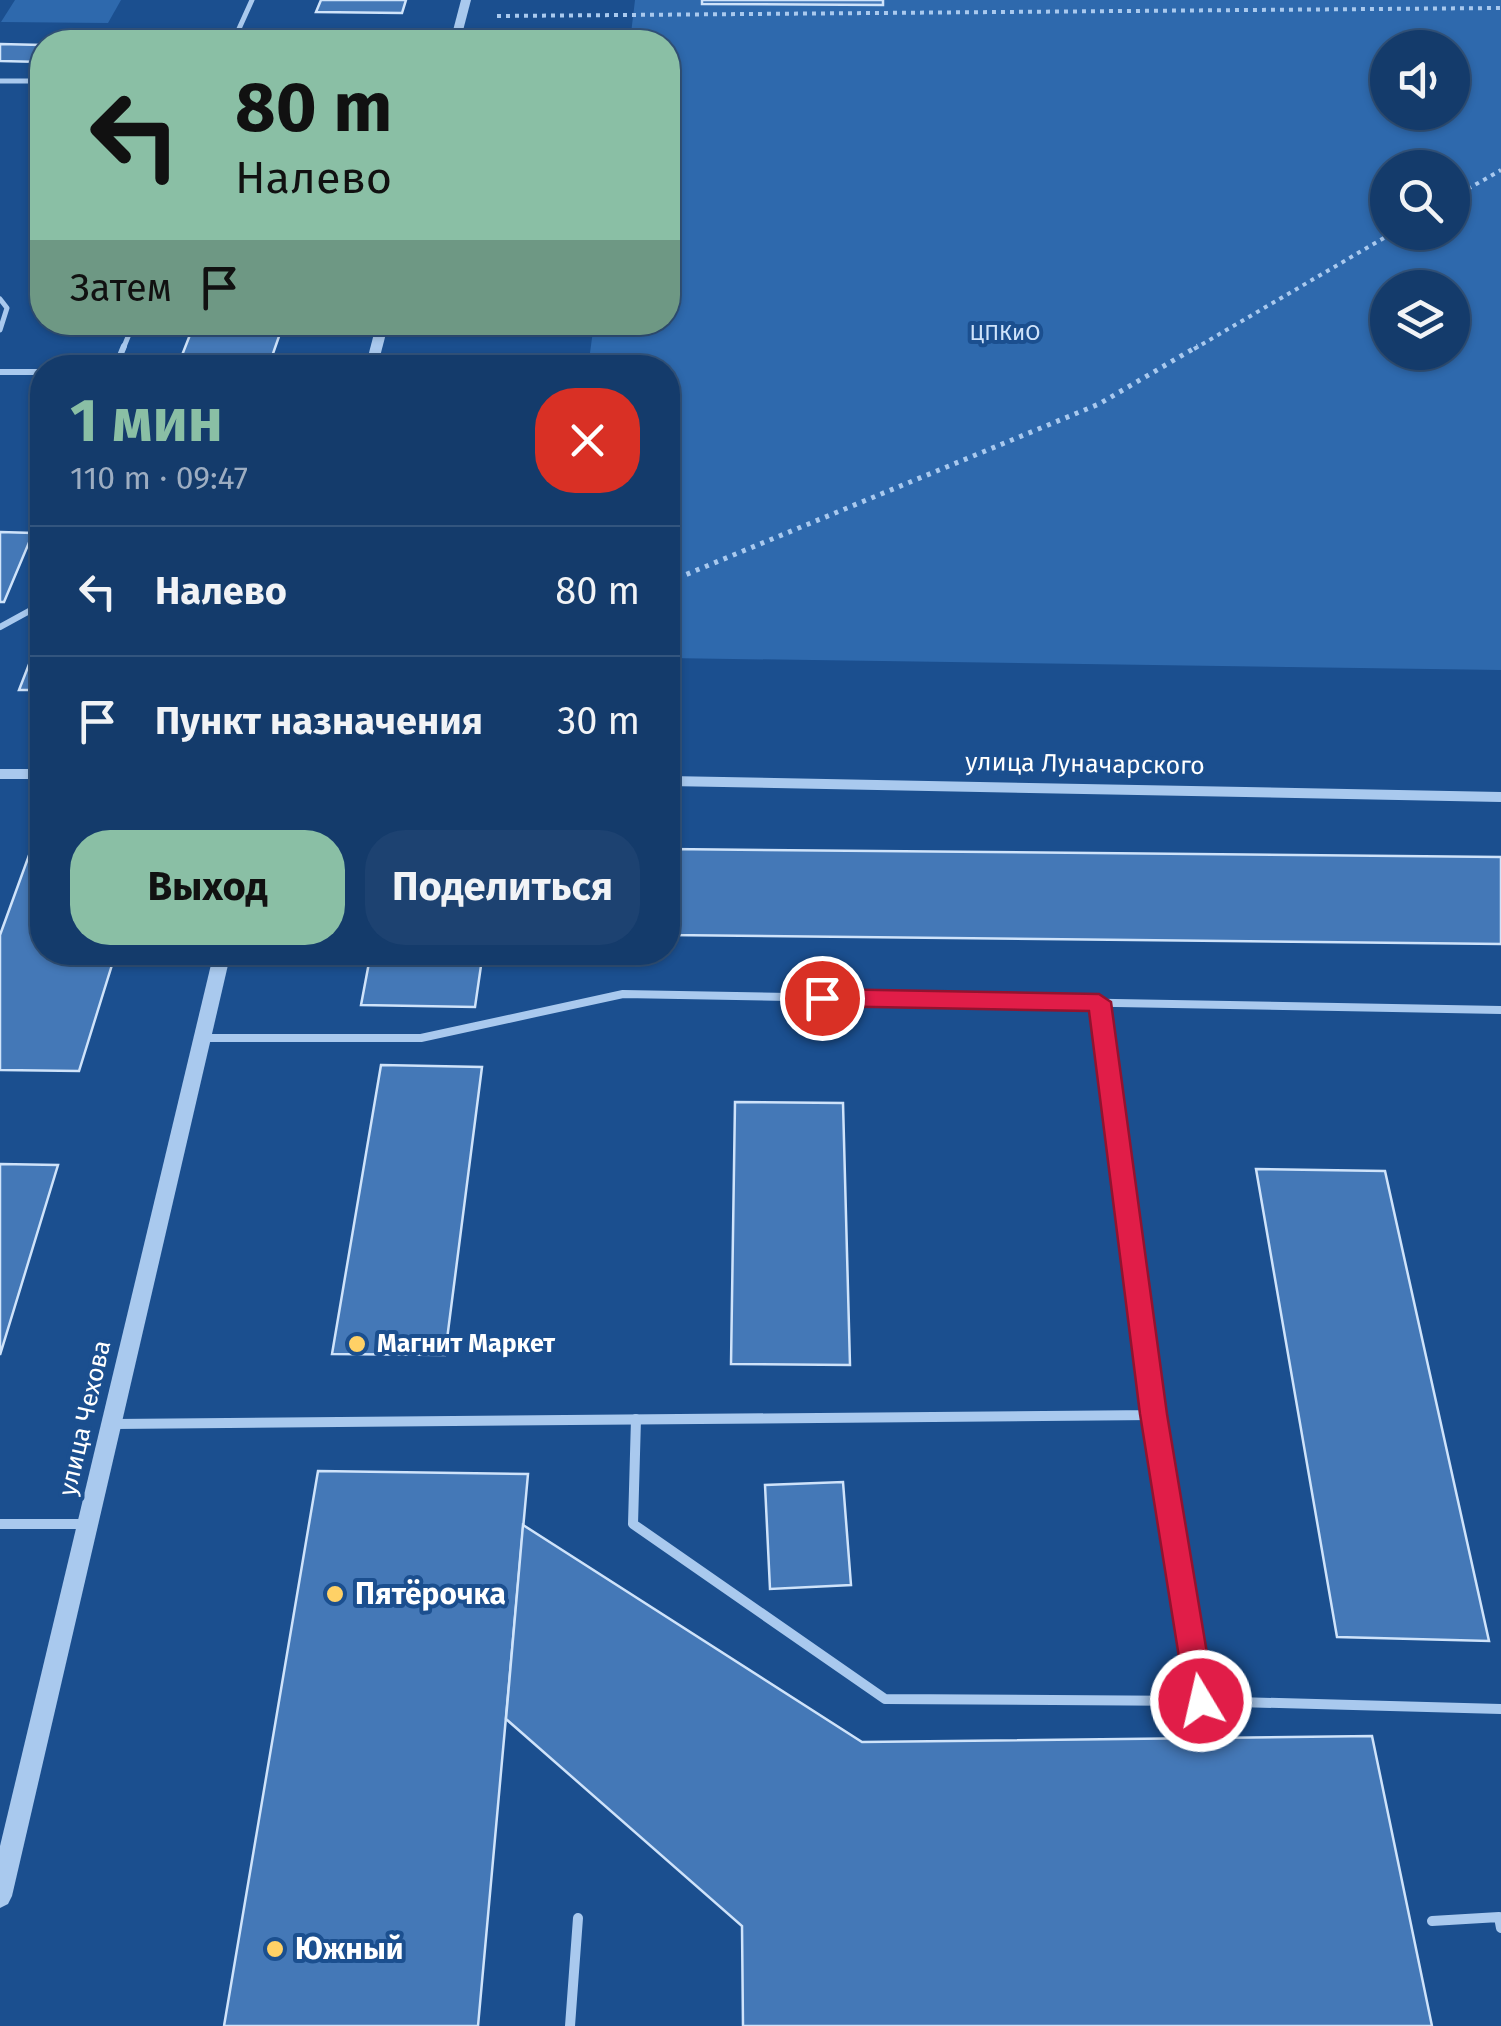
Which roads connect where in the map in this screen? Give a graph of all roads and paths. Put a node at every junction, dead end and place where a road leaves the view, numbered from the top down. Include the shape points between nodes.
1 (252, 0) edge
2 (466, 0) edge
3 (1501, 8) edge
4 (462, 16) junction
5 (238, 30) edge
6 (458, 30) edge
7 (0, 80) edge
8 (30, 80) edge
9 (1501, 170) edge
10 (1470, 188) edge
11 (1370, 246) edge
12 (0, 299) edge
13 (0, 330) edge
14 (0, 372) edge
15 (30, 372) edge
16 (680, 577) edge
17 (30, 611) edge
18 (0, 627) edge
19 (0, 774) edge
20 (30, 774) edge
21 (680, 781) edge
22 (1501, 797) edge
23 (220, 965) edge
24 (1099, 1002) junction
25 (1501, 1010) edge
26 (203, 1038) junction
27 (1154, 1414) junction
28 (636, 1419) junction
29 (112, 1424) junction
30 (0, 1524) edge
31 (88, 1524) junction
32 (1201, 1701) junction
33 (1501, 1709) edge
34 (0, 1896) edge
35 (578, 1918) dead end
36 (1432, 1922) dead end
37 (1501, 1928) edge
38 (570, 2026) edge

1 - 5 lane
2 - 4 street
3 - 4 path
4 - 6 street
7 - 8 lane
9 - 10 path
11 - 16 path via 1099,404
12 - 13 lane via 7,308
14 - 15 lane
17 - 18 lane
19 - 20 street
21 - 22 street, улица Луначарского
23 - 26 street, улица Чехова
24 - 25 lane
24 - 26 lane via 623,994 421,1038
24 - 27 lane
26 - 29 street, улица Чехова
27 - 28 lane
27 - 32 lane
28 - 29 lane
28 - 32 lane via 633,1524 885,1698
29 - 31 street, улица Чехова
30 - 31 lane
31 - 34 street, улица Чехова
32 - 33 lane
35 - 38 lane
36 - 37 lane via 1499,1917

